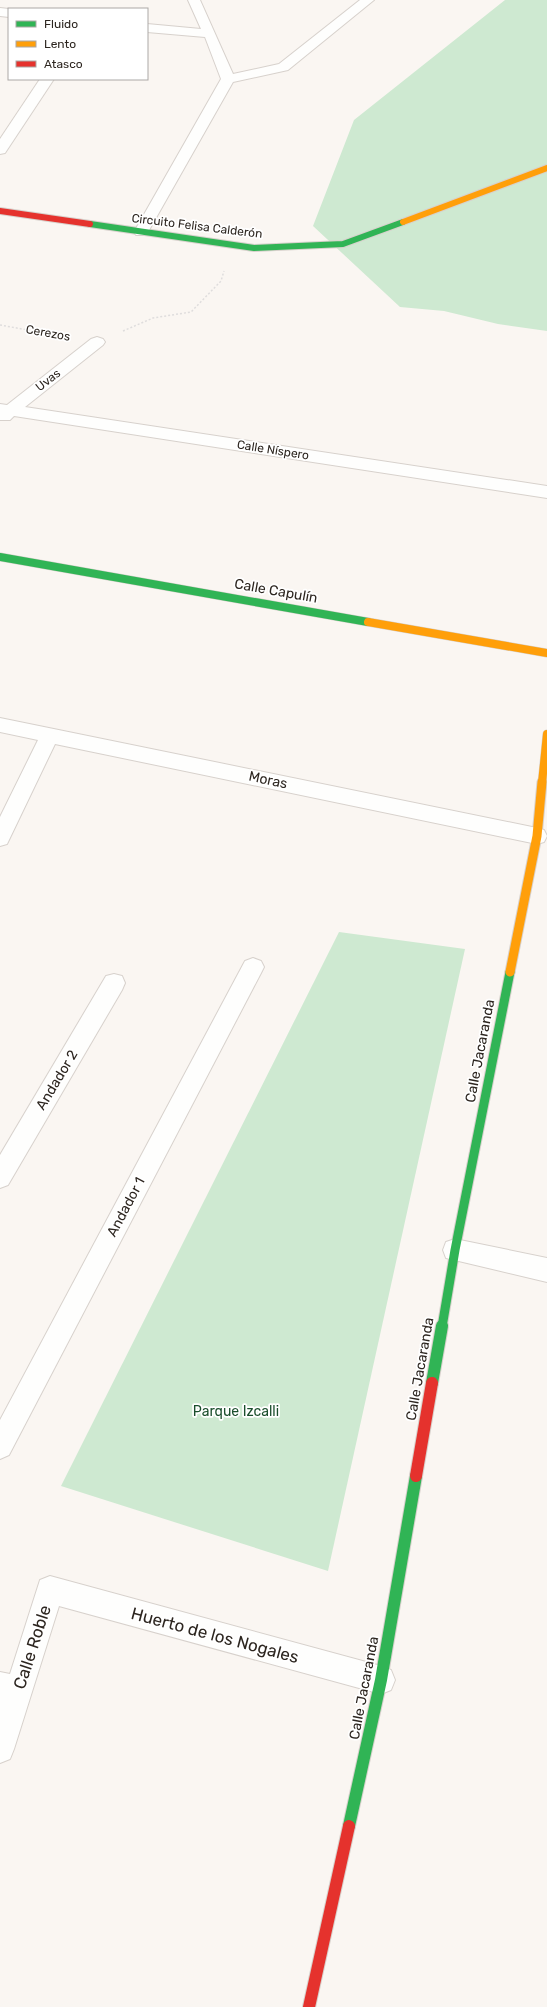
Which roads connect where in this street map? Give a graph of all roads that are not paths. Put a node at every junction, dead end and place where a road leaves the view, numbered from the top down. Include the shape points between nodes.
1 (194, 0) edge
2 (363, 1) edge
3 (148, 28) edge
4 (210, 34) junction
5 (46, 80) edge
6 (228, 80) junction
7 (0, 150) edge
8 (547, 168) edge
9 (0, 211) edge
10 (141, 232) junction
11 (96, 342) road end
12 (3, 413) edge
13 (547, 492) edge
14 (0, 557) edge
15 (547, 653) edge
16 (0, 725) edge
17 (547, 734) edge
18 (50, 735) junction
19 (536, 836) junction
20 (0, 838) edge
21 (253, 967) dead end
22 (114, 983) dead end
23 (0, 1177) edge
24 (455, 1250) junction
25 (547, 1270) edge
26 (0, 1446) edge
27 (50, 1590) joint
28 (381, 1680) junction
29 (9, 1688) edge
30 (0, 1749) edge
31 (309, 2007) edge

1 - 4 street
2 - 6 street via 283,67
3 - 4 street
4 - 6 street
5 - 7 street
6 - 10 street
8 - 10 street, Circuito Felisa Calderón via 343,244 254,248
9 - 10 street, Circuito Felisa Calderón
11 - 12 street, Uvas
12 - 13 street, Calle Níspero
14 - 15 street, Calle Capulín
16 - 18 street, Moras
17 - 19 street, Calle Jacaranda
18 - 19 street, Moras
18 - 20 street
19 - 24 street, Calle Jacaranda
21 - 26 street, Andador 1
22 - 23 street, Andador 2
24 - 25 street
24 - 28 street, Calle Jacaranda
27 - 28 street, Huerto de los Nogales
27 - 29 street, Calle Roble
28 - 31 street, Calle Jacaranda
29 - 30 street, Calle Roble

